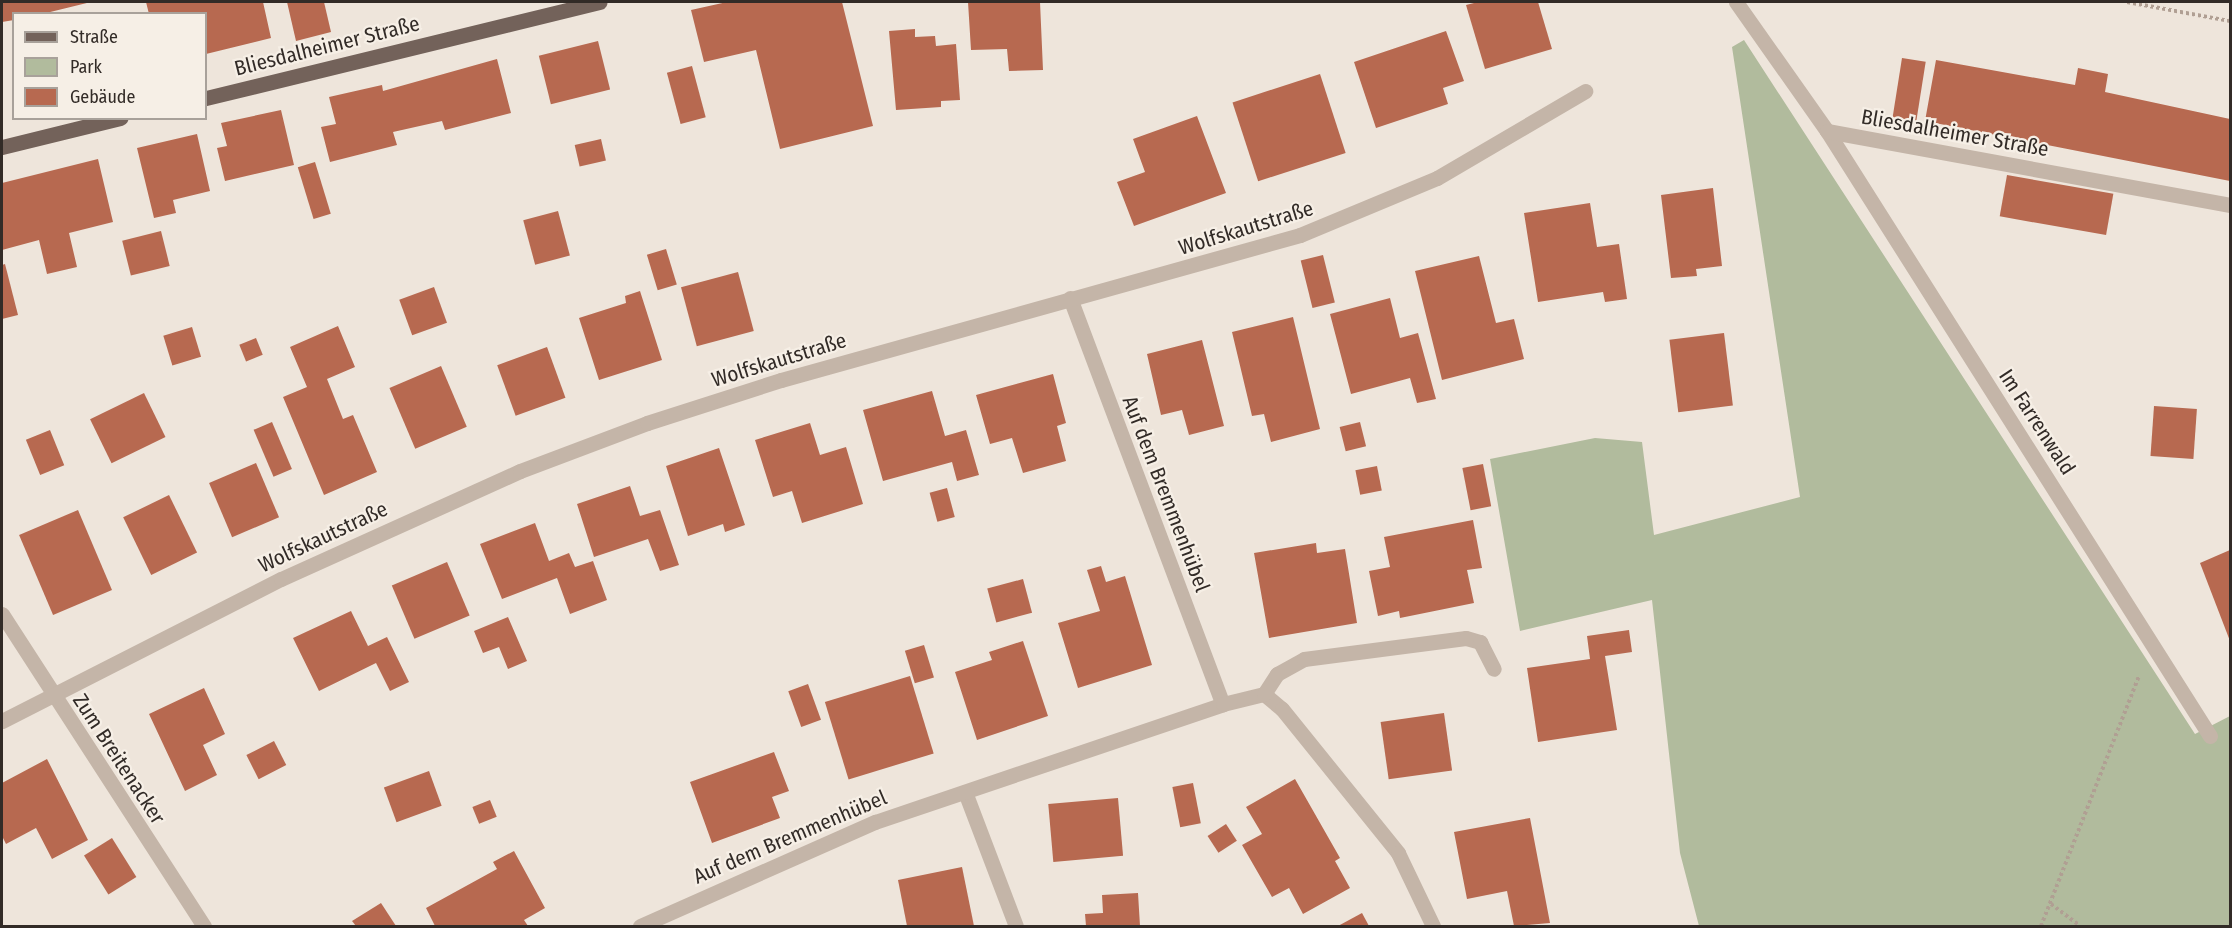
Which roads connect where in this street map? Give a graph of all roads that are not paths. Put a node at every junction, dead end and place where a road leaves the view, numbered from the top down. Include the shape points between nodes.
1 (599, 2) edge
2 (1736, 2) edge
3 (1585, 91) dead end
4 (207, 98) edge
5 (112, 120) edge
6 (1827, 131) junction
7 (2, 147) edge
8 (2230, 205) edge
9 (1070, 298) junction
10 (2, 614) edge
11 (1494, 669) dead end
12 (50, 693) junction
13 (1264, 694) junction
14 (1223, 704) junction
15 (2, 721) edge
16 (2210, 736) dead end
17 (965, 792) junction
18 (668, 919) edge
19 (204, 927) edge
20 (640, 927) edge
21 (1016, 927) edge
22 (1433, 927) edge

1 - 4 main road, Bliesdalheimer Straße
2 - 6 street
3 - 9 street, Wolfskautstraße via 1437,178 1375,206 1219,260
5 - 7 main road
6 - 8 street, Bliesdalheimer Straße
6 - 16 street, Im Farrenwald
9 - 12 street, Wolfskautstraße via 781,380 647,423 520,471 292,574
9 - 14 street, Auf dem Bremmenhübel
10 - 12 street, Zum Breitenacker
11 - 13 street via 1480,642 1466,638 1304,659 1277,674
12 - 15 street, Wolfskautstraße
12 - 19 street, Zum Breitenacker
13 - 14 street, Auf dem Bremmenhübel
13 - 22 street via 1289,718 1398,853
14 - 17 street, Auf dem Bremmenhübel
17 - 18 street, Auf dem Bremmenhübel via 874,822
17 - 21 street
18 - 20 street, Auf dem Bremmenhübel

